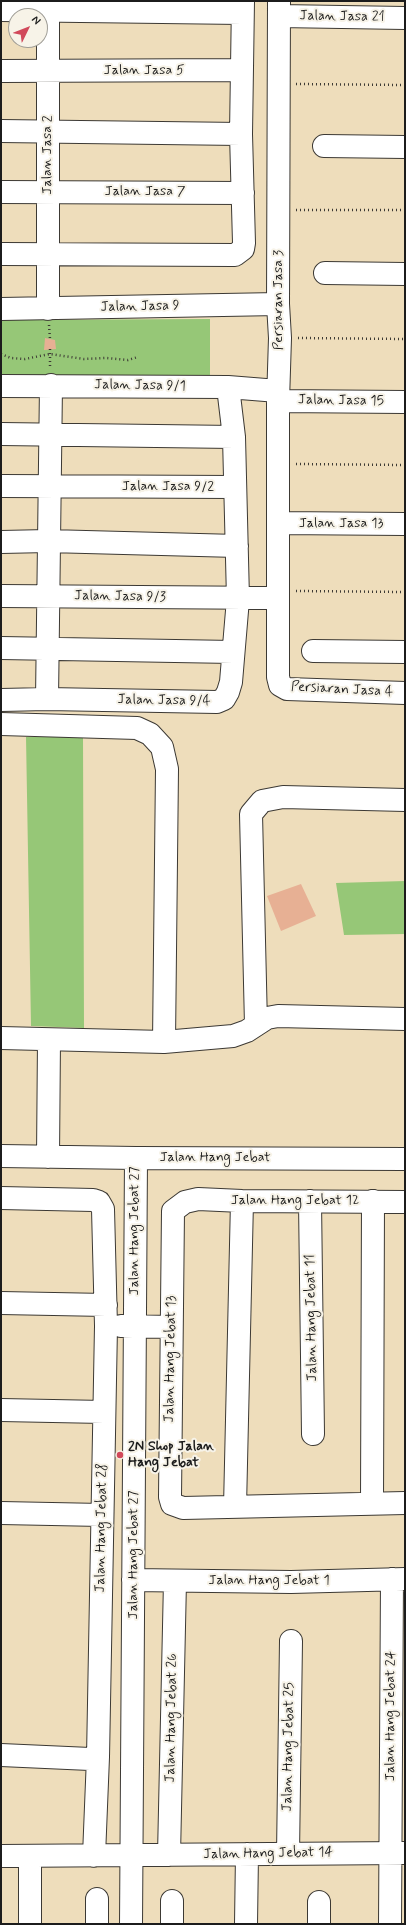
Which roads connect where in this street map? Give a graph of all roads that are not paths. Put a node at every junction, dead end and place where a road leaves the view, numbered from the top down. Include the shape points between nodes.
1 (48, 6) edge
2 (242, 7) edge
3 (279, 9) edge
4 (1, 10) edge
5 (405, 18) edge
6 (241, 70) junction
7 (1, 71) edge
8 (48, 72) junction
9 (1, 131) edge
10 (48, 131) junction
11 (241, 134) junction
12 (324, 146) dead end
13 (405, 147) edge
14 (1, 192) edge
15 (48, 192) junction
16 (243, 193) junction
17 (1, 254) edge
18 (48, 254) junction
19 (325, 273) dead end
20 (405, 274) edge
21 (278, 304) junction
22 (1, 309) edge
23 (48, 309) junction
24 (51, 385) junction
25 (1, 386) edge
26 (228, 387) junction
27 (278, 396) junction
28 (405, 402) edge
29 (1, 434) edge
30 (49, 435) junction
31 (234, 437) junction
32 (1, 486) edge
33 (48, 486) junction
34 (236, 487) junction
35 (278, 523) junction
36 (405, 524) edge
37 (48, 541) junction
38 (1, 542) edge
39 (237, 546) junction
40 (278, 594) junction
41 (1, 596) edge
42 (48, 596) junction
43 (238, 599) junction
44 (1, 648) edge
45 (47, 649) junction
46 (313, 651) dead end
47 (233, 652) junction
48 (405, 652) edge
49 (280, 685) joint
50 (405, 693) edge
51 (47, 698) junction
52 (1, 700) edge
53 (1, 724) edge
54 (405, 800) edge
55 (405, 1019) edge
56 (256, 1025) junction
57 (1, 1038) edge
58 (48, 1040) junction
59 (164, 1042) junction
60 (1, 1156) edge
61 (48, 1157) junction
62 (136, 1158) junction
63 (405, 1158) edge
64 (1, 1198) edge
65 (242, 1201) junction
66 (310, 1201) junction
67 (373, 1201) junction
68 (185, 1202) joint
69 (405, 1202) edge
70 (1, 1304) edge
71 (106, 1305) junction
72 (106, 1326) junction
73 (135, 1327) junction
74 (171, 1327) junction
75 (1, 1410) edge
76 (104, 1412) junction
77 (313, 1434) dead end
78 (372, 1503) junction
79 (405, 1503) edge
80 (235, 1507) junction
81 (1, 1513) edge
82 (102, 1515) junction
83 (398, 1579) edge
84 (134, 1580) junction
85 (175, 1581) junction
86 (291, 1641) dead end
87 (1, 1755) edge
88 (98, 1758) junction
89 (397, 1853) edge
90 (247, 1854) junction
91 (288, 1854) junction
92 (169, 1855) junction
93 (1, 1856) edge
94 (30, 1856) junction
95 (94, 1856) junction
96 (132, 1856) junction
97 (97, 1899) dead end
98 (172, 1900) dead end
99 (319, 1902) dead end
100 (30, 1924) edge
101 (97, 1924) edge
102 (132, 1924) edge
103 (172, 1924) edge
104 (246, 1924) edge
105 (319, 1924) edge
106 (390, 1924) edge

1 - 2 street
1 - 4 street
1 - 8 street, Jalan Jasa 2
2 - 6 street
3 - 5 street, Jalan Jasa 21
3 - 21 street, Persiaran Jasa 3
6 - 8 street, Jalan Jasa 5
6 - 11 street
7 - 8 street, Jalan Jasa 5
8 - 10 street, Jalan Jasa 2
9 - 10 street
10 - 11 street
10 - 15 street, Jalan Jasa 2
11 - 16 street
12 - 13 street
14 - 15 street, Jalan Jasa 7
15 - 16 street, Jalan Jasa 7
15 - 18 street, Jalan Jasa 2
16 - 18 street via 244,243 243,250 235,255
17 - 18 street
18 - 23 street, Jalan Jasa 2
19 - 20 street
21 - 23 street, Jalan Jasa 9
21 - 27 street, Persiaran Jasa 3
22 - 23 street, Jalan Jasa 9
24 - 25 street, Jalan Jasa 9/1
24 - 26 street, Jalan Jasa 9/1
24 - 30 street
26 - 27 street, Jalan Jasa 9/1
26 - 31 street
27 - 28 street, Jalan Jasa 15
27 - 35 street, Persiaran Jasa 3
29 - 30 street
30 - 31 street
30 - 33 street
31 - 34 street
32 - 33 street, Jalan Jasa 9/2
33 - 34 street, Jalan Jasa 9/2
33 - 37 street
34 - 39 street, Jalan Jasa 9/4
35 - 36 street, Jalan Jasa 13
35 - 40 street, Persiaran Jasa 3
37 - 38 street
37 - 39 street
37 - 42 street
39 - 43 street, Jalan Jasa 9/4
40 - 43 street
40 - 49 street, Persiaran Jasa 3
41 - 42 street, Jalan Jasa 9/3
42 - 43 street, Jalan Jasa 9/3
42 - 45 street
43 - 47 street, Jalan Jasa 9/4
44 - 45 street
45 - 47 street
45 - 51 street
46 - 48 street
47 - 51 street, Jalan Jasa 9/4 via 228,692 224,699 217,702
49 - 50 street, Persiaran Jasa 4 via 287,689
51 - 52 street, Jalan Jasa 9/4
53 - 59 street via 137,728 150,734 162,747 167,769
54 - 56 street via 282,797 262,801 250,814
55 - 56 street via 278,1016 267,1018
56 - 59 street via 233,1036
57 - 58 street
58 - 59 street
58 - 61 street
60 - 61 street, Jalan Hang Jebat
61 - 62 street, Jalan Hang Jebat
62 - 63 street, Jalan Hang Jebat
62 - 73 street, Jalan Hang Jebat 27
64 - 71 street, Jalan Hang Jebat 28 via 99,1202 103,1209
65 - 66 street, Jalan Hang Jebat 12
65 - 68 street, Jalan Hang Jebat 12 via 198,1199
65 - 80 street
66 - 67 street, Jalan Hang Jebat 12
66 - 77 street, Jalan Hang Jebat 11
67 - 69 street, Jalan Hang Jebat 12
67 - 78 street
68 - 74 street, Jalan Hang Jebat 13 via 173,1211
70 - 71 street
71 - 72 street, Jalan Hang Jebat 28
72 - 73 street
72 - 76 street, Jalan Hang Jebat 28
73 - 74 street
73 - 84 street, Jalan Hang Jebat 27
74 - 80 street, Jalan Hang Jebat 13 via 172,1504 183,1508
75 - 76 street
76 - 82 street, Jalan Hang Jebat 28
78 - 79 street, Jalan Hang Jebat 13
78 - 80 street, Jalan Hang Jebat 13
81 - 82 street
82 - 88 street, Jalan Hang Jebat 28
83 - 85 street, Jalan Hang Jebat 1 via 291,1582
83 - 89 street, Jalan Hang Jebat 24
84 - 85 street, Jalan Hang Jebat 1
84 - 96 street, Jalan Hang Jebat 27
85 - 92 street, Jalan Hang Jebat 26
86 - 91 street, Jalan Hang Jebat 25
87 - 88 street
88 - 95 street, Jalan Hang Jebat 28
89 - 91 street, Jalan Hang Jebat 14
89 - 106 street, Jalan Hang Jebat 24
90 - 91 street, Jalan Hang Jebat 14
90 - 92 street, Jalan Hang Jebat 14
90 - 104 street
92 - 96 street, Jalan Hang Jebat 14
93 - 94 street, Jalan Hang Jebat 14
94 - 95 street, Jalan Hang Jebat 14
94 - 100 street
95 - 96 street, Jalan Hang Jebat 14
96 - 102 street, Jalan Hang Jebat 27
97 - 101 street
98 - 103 street
99 - 105 street

